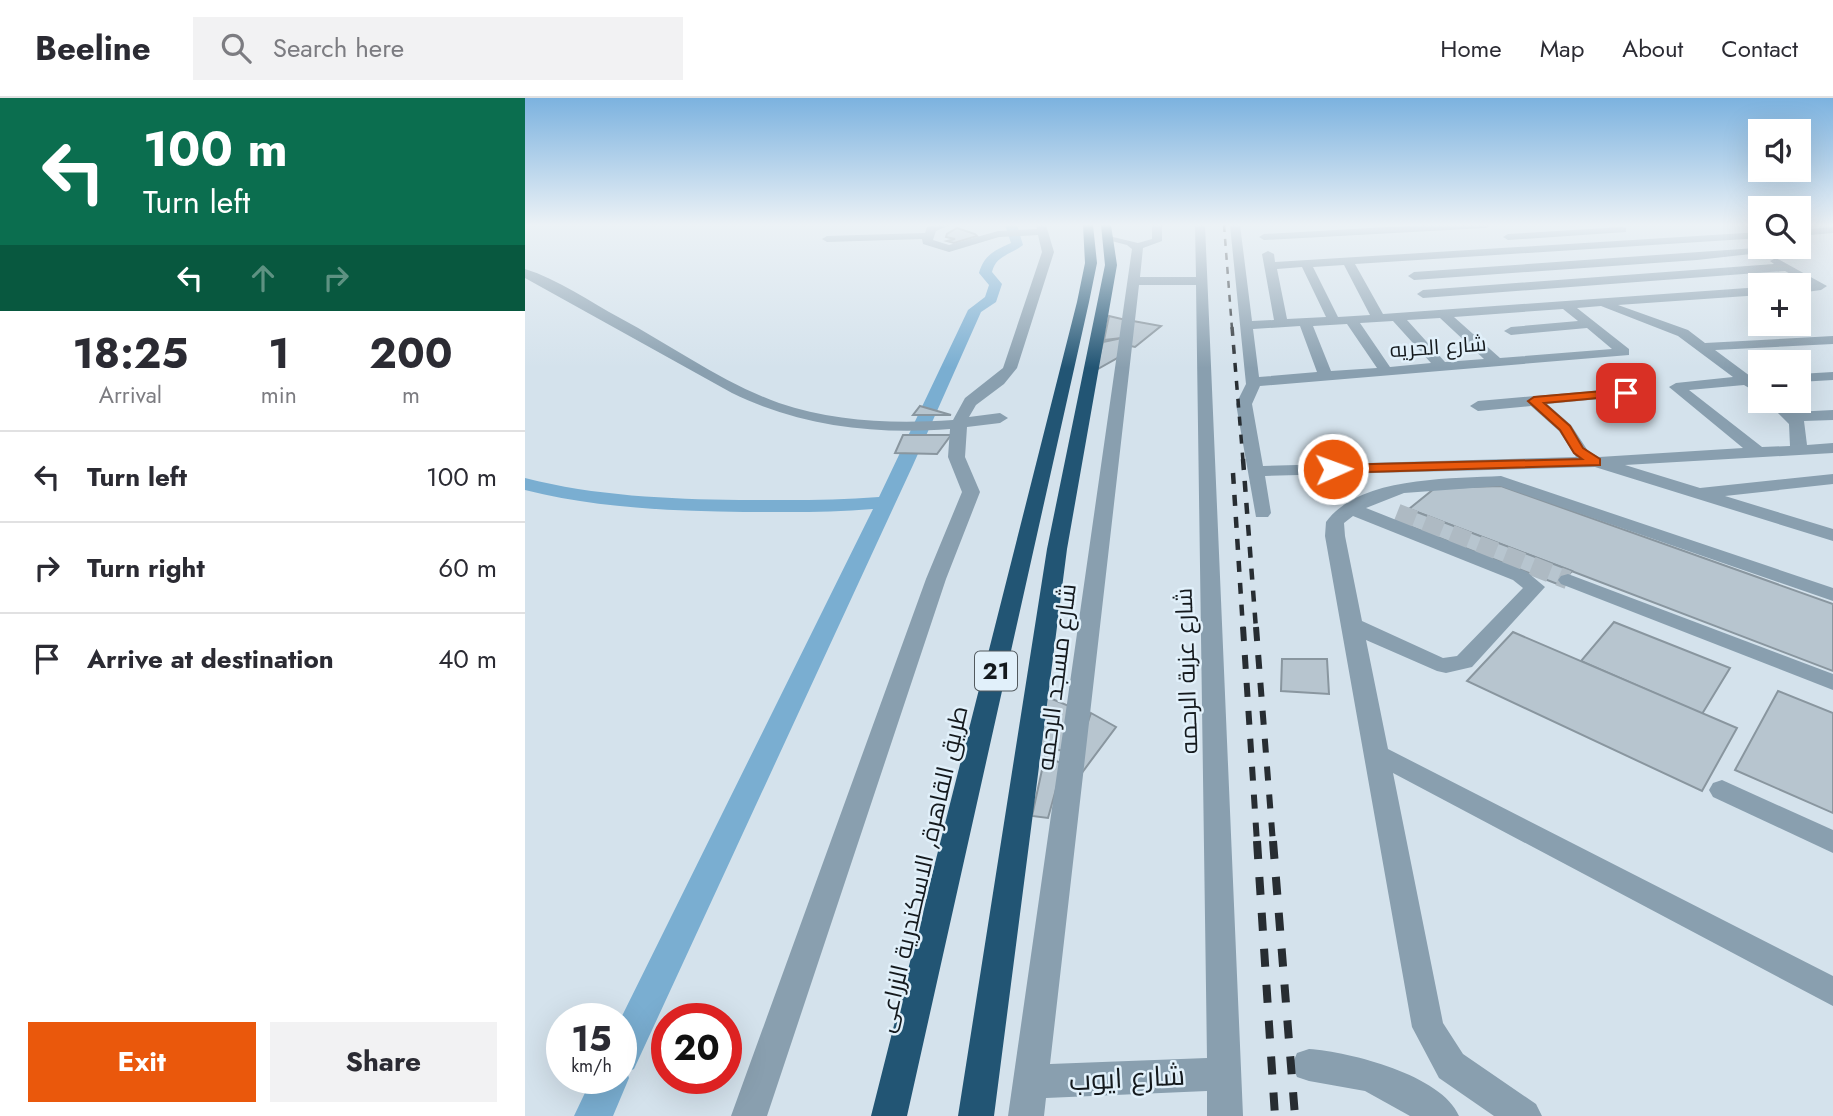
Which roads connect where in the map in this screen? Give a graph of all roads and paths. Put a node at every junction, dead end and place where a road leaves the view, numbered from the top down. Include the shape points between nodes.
1 (525, 273) edge
2 (1041, 273) edge
3 (1089, 273) edge
4 (1110, 273) edge
5 (1135, 273) edge
6 (1201, 273) edge
7 (1240, 273) edge
8 (1271, 273) edge
9 (1310, 273) edge
10 (1354, 273) edge
11 (1411, 273) edge
12 (1458, 273) edge
13 (1573, 273) edge
14 (1717, 273) junction
15 (1723, 273) edge
16 (1413, 276) junction
17 (1580, 280) junction
18 (1811, 280) edge
19 (1134, 281) junction
20 (1201, 281) junction
21 (1811, 288) edge
22 (1742, 292) junction
23 (1748, 292) edge
24 (1423, 294) junction
25 (1599, 302) junction
26 (1566, 305) junction
27 (1487, 311) junction
28 (1439, 314) junction
29 (1397, 317) junction
30 (1379, 318) junction
31 (1351, 320) junction
32 (1334, 321) junction
33 (1305, 323) junction
34 (1281, 324) junction
35 (1591, 324) junction
36 (1246, 325) junction
37 (1521, 340) junction
38 (1833, 340) edge
39 (1619, 346) junction
40 (1702, 347) junction
41 (1545, 359) junction
42 (1497, 363) junction
43 (1442, 367) junction
44 (1387, 372) junction
45 (1326, 376) junction
46 (1833, 376) edge
47 (1748, 377) edge
48 (1811, 377) edge
49 (1748, 380) edge
50 (1252, 382) junction
51 (1626, 393) dead end
52 (1534, 401) junction
53 (1478, 406) dead end
54 (1788, 413) edge
55 (1833, 415) edge
56 (1793, 417) junction
57 (959, 424) junction
58 (999, 424) dead end
59 (1833, 448) edge
60 (1799, 450) junction
61 (1759, 453) junction
62 (1596, 462) junction
63 (1255, 471) junction
64 (1833, 479) edge
65 (1693, 494) junction
66 (1359, 505) junction
67 (1262, 513) dead end
68 (1397, 513) tunnel mouth
69 (1833, 526) edge
70 (1809, 528) junction
71 (1833, 535) edge
72 (1568, 580) tunnel mouth
73 (1833, 595) edge
74 (1352, 625) junction
75 (1833, 682) edge
76 (1377, 754) junction
77 (1722, 790) dead end
78 (1833, 842) edge
79 (1833, 992) edge
80 (1309, 1065) dead end
81 (1224, 1074) junction
82 (1031, 1083) junction
83 (749, 1116) edge
84 (890, 1116) edge
85 (977, 1116) edge
86 (1026, 1116) edge
87 (1225, 1116) edge
88 (1441, 1116) edge
89 (1524, 1116) edge

1 - 57 street via 768,405 811,417
2 - 57 street via 1010,369 971,402
3 - 84 highway, طريق القاهرة, الاسكندرية الزراعى / 21
4 - 85 highway, 21 via 1057,549
5 - 19 street, شارع مسجد الرحمه
6 - 20 street, شارع عزبة الرحمه
7 - 36 street
8 - 34 street
9 - 32 street
10 - 30 street
11 - 16 street
12 - 16 street
13 - 17 street
14 - 15 street
14 - 17 street
14 - 22 street
16 - 24 street
17 - 24 street
17 - 25 street
18 - 21 street via 1821,285
19 - 20 street
19 - 82 street, شارع مسجد الرحمه
20 - 81 street, شارع عزبة الرحمه
22 - 23 street
22 - 25 street
24 - 28 street
25 - 26 street
25 - 40 street via 1676,329
26 - 27 street
26 - 35 street
27 - 28 street
27 - 37 street
28 - 29 street
28 - 42 street
29 - 30 street
29 - 43 street
30 - 31 street
31 - 32 street
31 - 44 street
32 - 33 street
33 - 34 street
33 - 45 street
34 - 36 street
35 - 37 street
35 - 39 street
36 - 50 street
37 - 39 street
37 - 41 street
38 - 40 street
39 - 41 street, شارع الحريه via 1619,354
40 - 47 street
41 - 42 street, شارع الحريه
42 - 43 street, شارع الحريه
43 - 44 street, شارع الحريه
44 - 45 street, شارع الحريه
45 - 50 street, شارع الحريه
46 - 48 street
49 - 61 street via 1676,387
50 - 63 street via 1244,401
51 - 52 street
52 - 53 street
52 - 62 street via 1565,428 1578,450
54 - 56 street
55 - 56 street
56 - 60 street
57 - 58 street via 975,429
57 - 83 street via 956,455 971,482 971,492 936,579
59 - 60 street
60 - 61 street
61 - 62 street
62 - 63 street
62 - 65 street
63 - 67 street
64 - 65 street
65 - 70 street
66 - 68 street
66 - 73 street via 1414,485 1501,481
66 - 74 street via 1342,515 1334,529
66 - 74 street via 1520,576 1535,587 1464,662 1453,666 1437,664
69 - 70 street
70 - 71 street
72 - 75 street
74 - 76 street
76 - 79 street
76 - 89 street via 1428,1027 1451,1066
77 - 78 street
80 - 88 street via 1372,1074
81 - 82 street, شارع ايوب
81 - 87 street, شارع عزبة الرحمه
82 - 86 street, شارع مسجد الرحمه

